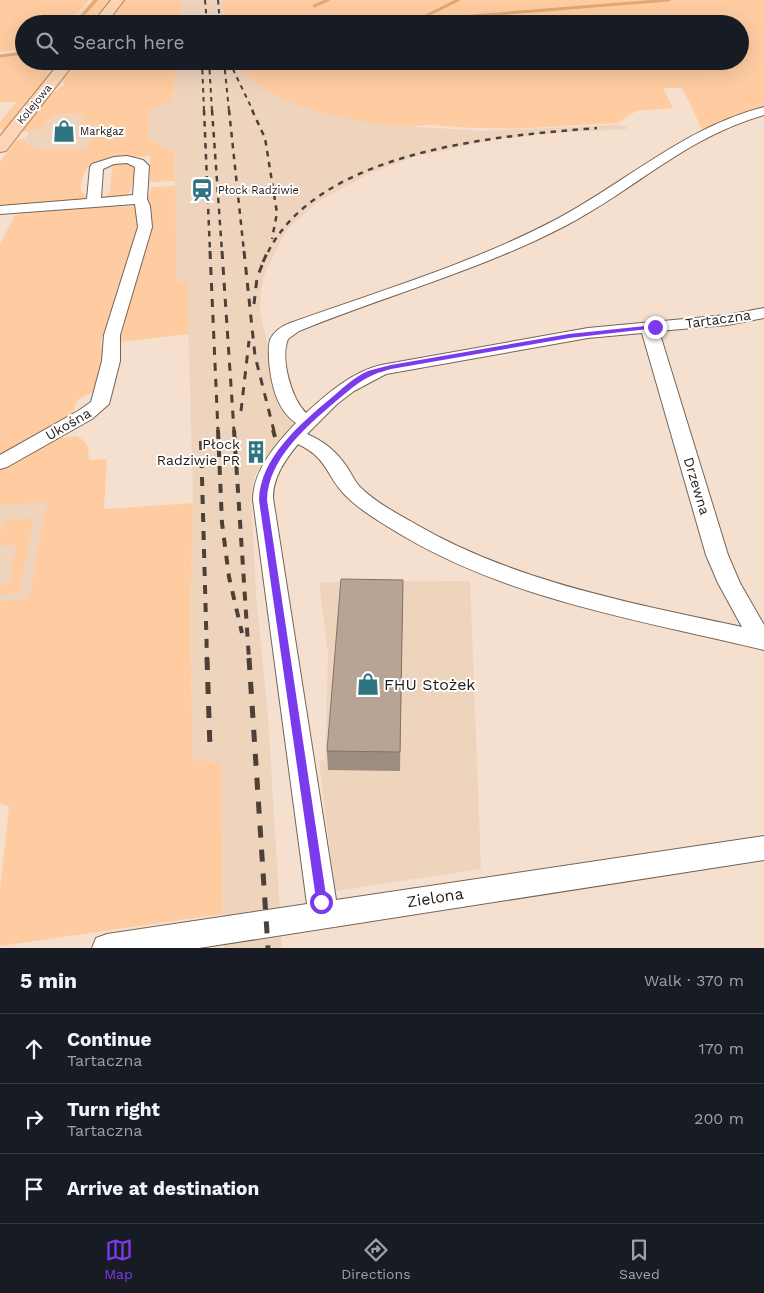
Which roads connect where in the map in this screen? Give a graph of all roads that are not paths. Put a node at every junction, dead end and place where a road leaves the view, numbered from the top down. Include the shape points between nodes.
1 (118, 0) edge
2 (106, 15) edge
3 (61, 70) edge
4 (764, 111) edge
5 (0, 147) edge
6 (140, 199) junction
7 (94, 203) junction
8 (0, 210) edge
9 (763, 316) edge
10 (649, 327) junction
11 (301, 428) junction
12 (0, 463) edge
13 (760, 641) edge
14 (764, 848) edge
15 (323, 914) junction
16 (107, 948) edge

1 - 2 main road
3 - 5 main road, Kolejowa
4 - 11 street via 736,119 682,145 590,206 507,249 287,331 277,345 278,377 284,394 301,419
6 - 7 street
6 - 7 street, Ukośna via 141,164 112,161 96,170
6 - 12 street, Ukośna via 144,227 112,335 111,361 100,404
7 - 8 street
9 - 10 street, Tartaczna
10 - 11 street, Tartaczna via 569,336 380,370 363,376
10 - 13 street, Drzewna via 718,555
11 - 13 street via 336,465 345,483 356,494 412,531 459,556 587,601
11 - 15 street, Tartaczna via 269,472 263,500
14 - 15 street, Zielona
15 - 16 street, Zielona

